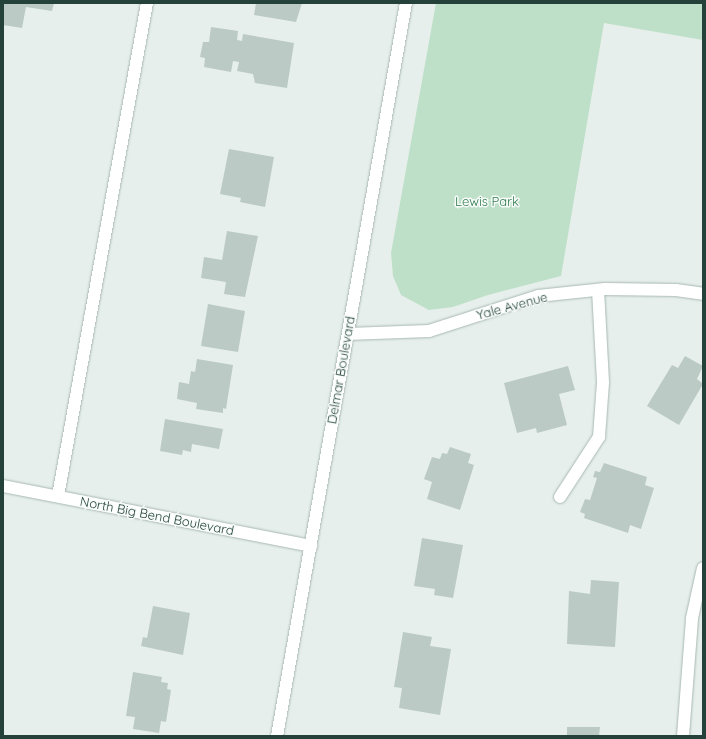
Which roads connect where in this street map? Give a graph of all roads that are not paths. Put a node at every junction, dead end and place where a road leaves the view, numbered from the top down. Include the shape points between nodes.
1 (147, 3) edge
2 (406, 3) edge
3 (598, 290) junction
4 (703, 294) edge
5 (348, 334) junction
6 (3, 486) edge
7 (58, 496) junction
8 (560, 497) dead end
9 (311, 546) junction
10 (703, 568) edge
11 (277, 736) edge
12 (683, 736) edge

1 - 7 main road
2 - 5 main road, Delmar Boulevard
3 - 4 main road, Yale Avenue via 676,290
3 - 5 main road, Yale Avenue via 538,296 429,331
3 - 8 main road via 603,382 599,437
5 - 9 main road, Delmar Boulevard
6 - 7 main road, North Big Bend Boulevard
7 - 9 main road, North Big Bend Boulevard
9 - 11 main road, Delmar Boulevard
10 - 12 main road via 692,618

